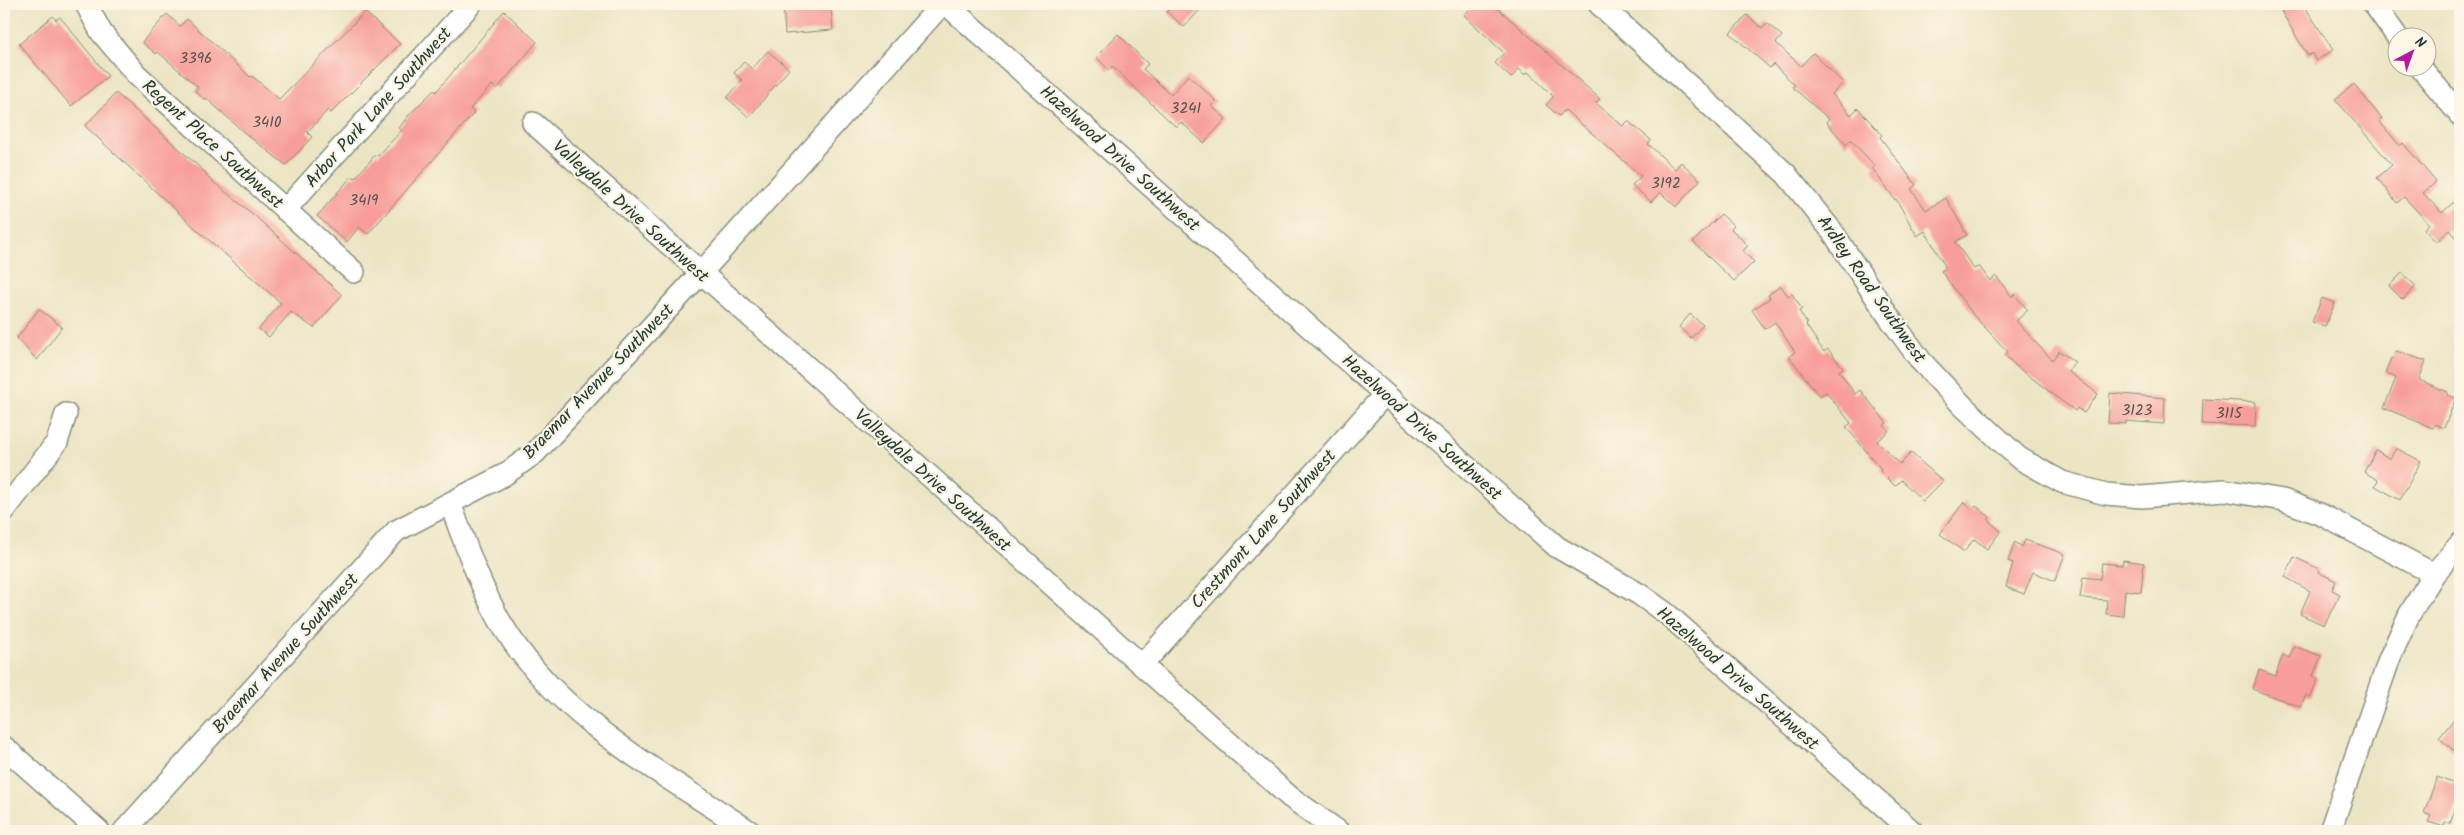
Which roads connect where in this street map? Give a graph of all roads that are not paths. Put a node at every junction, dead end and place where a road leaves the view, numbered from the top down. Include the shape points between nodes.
1 (86, 4) edge
2 (472, 4) edge
3 (942, 4) edge
4 (946, 4) edge
5 (1599, 4) edge
6 (2374, 4) edge
7 (2391, 28) edge
8 (2429, 78) edge
9 (2460, 115) edge
10 (533, 124) dead end
11 (285, 210) junction
12 (354, 272) dead end
13 (701, 273) junction
14 (1385, 394) junction
15 (66, 414) dead end
16 (450, 503) junction
17 (4, 511) edge
18 (2460, 544) edge
19 (2434, 574) junction
20 (1142, 665) junction
21 (4, 747) edge
22 (99, 831) edge
23 (124, 831) edge
24 (749, 831) edge
25 (1338, 831) edge
26 (1912, 831) edge
27 (2330, 831) edge

1 - 11 street, Regent Place Southwest via 101,32 136,75
2 - 11 street, Arbor Park Lane Southwest
3 - 13 street, Braemar Avenue Southwest
4 - 14 street, Hazelwood Drive Southwest
5 - 19 street, Ardley Road Southwest via 1786,174 1832,231 1921,361 2019,458 2062,482 2106,494 2142,497 2224,490 2282,500 2322,515
6 - 7 street
8 - 9 street
10 - 13 street, Valleydale Drive Southwest
11 - 12 street, Regent Place Southwest
13 - 16 street, Braemar Avenue Southwest via 535,453 504,475
13 - 20 street, Valleydale Drive Southwest
14 - 20 street, Crestmont Lane Southwest
14 - 26 street, Hazelwood Drive Southwest via 1557,547 1639,594 1667,614
15 - 17 street via 57,442
16 - 23 street, Braemar Avenue Southwest via 396,531
16 - 24 street via 500,622 530,666 562,700 599,730
18 - 19 street
19 - 27 street via 2409,614 2390,657
20 - 25 street, Valleydale Drive Southwest via 1290,797
21 - 22 street

